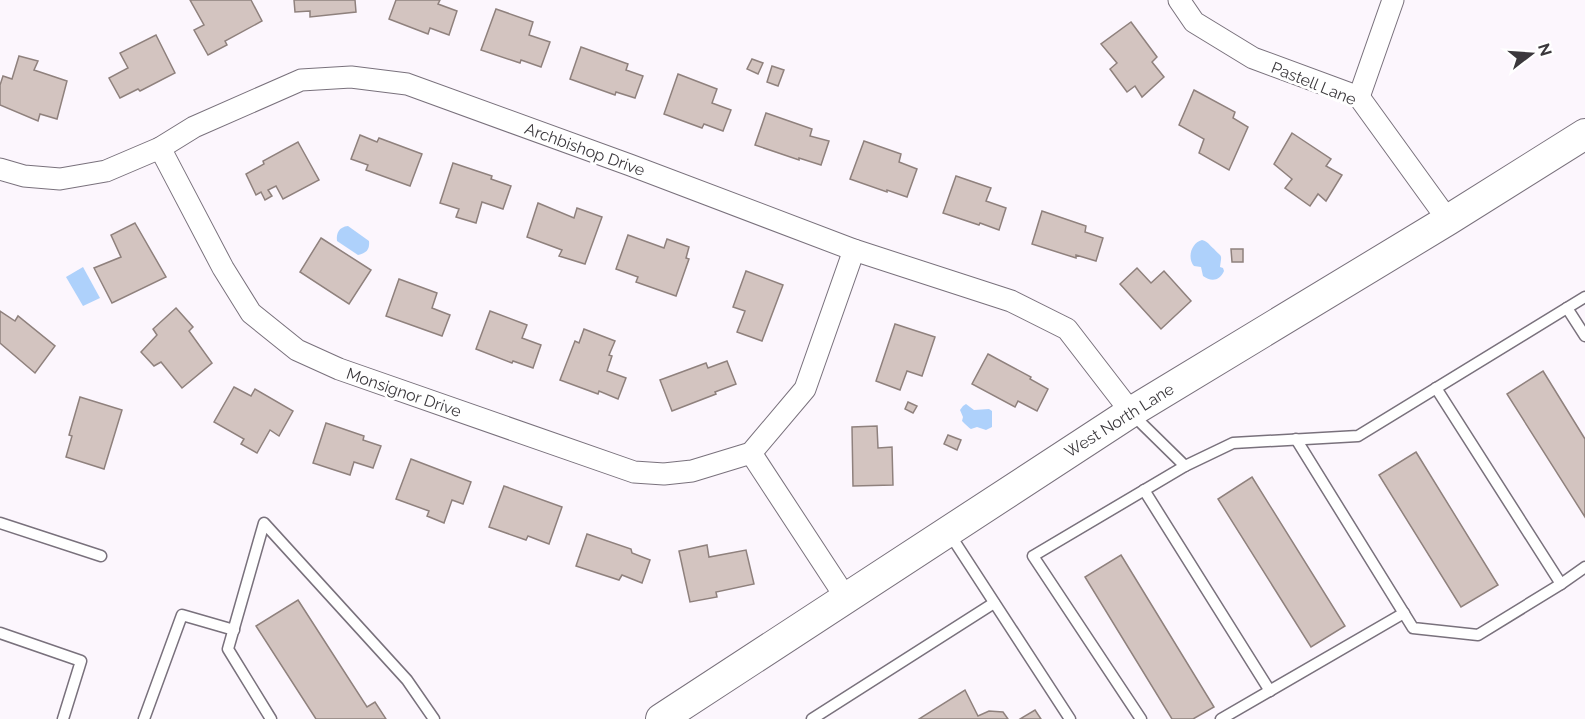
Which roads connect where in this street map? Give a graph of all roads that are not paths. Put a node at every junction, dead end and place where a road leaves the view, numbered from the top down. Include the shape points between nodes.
1 (1179, 0) edge
2 (1393, 0) edge
3 (1359, 97) junction
4 (1585, 134) edge
5 (160, 148) junction
6 (0, 169) edge
7 (1448, 220) junction
8 (854, 250) junction
9 (1585, 297) edge
10 (1567, 308) junction
11 (1585, 336) edge
12 (1436, 388) junction
13 (1131, 412) junction
14 (1296, 439) junction
15 (751, 453) junction
16 (1185, 466) junction
17 (1143, 490) junction
18 (0, 523) edge
19 (948, 531) junction
20 (101, 556) dead end
21 (1585, 567) edge
22 (1561, 584) junction
23 (846, 598) junction
24 (994, 603) junction
25 (1404, 613) junction
26 (234, 630) junction
27 (0, 633) edge
28 (1270, 691) junction
29 (63, 719) edge
30 (144, 719) edge
31 (271, 719) edge
32 (434, 719) edge
33 (661, 719) edge
34 (812, 719) edge
35 (1070, 719) edge
36 (1141, 719) edge
37 (1221, 719) edge

1 - 3 street, Pastell Lane via 1194,22 1253,58
2 - 3 street
3 - 7 street, Pastell Lane
4 - 7 main road, West North Lane
5 - 6 street, Archbishop Drive via 106,171 60,179
5 - 8 street, Archbishop Drive via 194,127 301,80 351,77 407,84
5 - 15 street, Monsignor Drive via 251,314 297,350 339,369 634,472 692,471
7 - 13 main road, West North Lane
8 - 13 street, Archbishop Drive via 1011,301 1067,329
8 - 15 street via 805,389
9 - 10 lane
10 - 11 lane
10 - 12 lane
12 - 14 lane via 1358,436
12 - 22 lane
13 - 16 lane
13 - 19 main road, West North Lane
14 - 16 lane via 1233,443
14 - 25 lane
15 - 23 street
16 - 17 lane
17 - 28 lane
17 - 36 lane via 1033,556
18 - 20 lane
19 - 23 main road, West North Lane
19 - 24 lane
21 - 22 lane
22 - 25 lane via 1478,635 1413,628
23 - 33 main road, West North Lane
24 - 34 lane
24 - 35 lane
25 - 28 lane
26 - 30 lane via 182,615
26 - 31 lane via 228,649
26 - 32 lane via 264,523 407,680
27 - 29 lane via 81,661
28 - 37 lane

